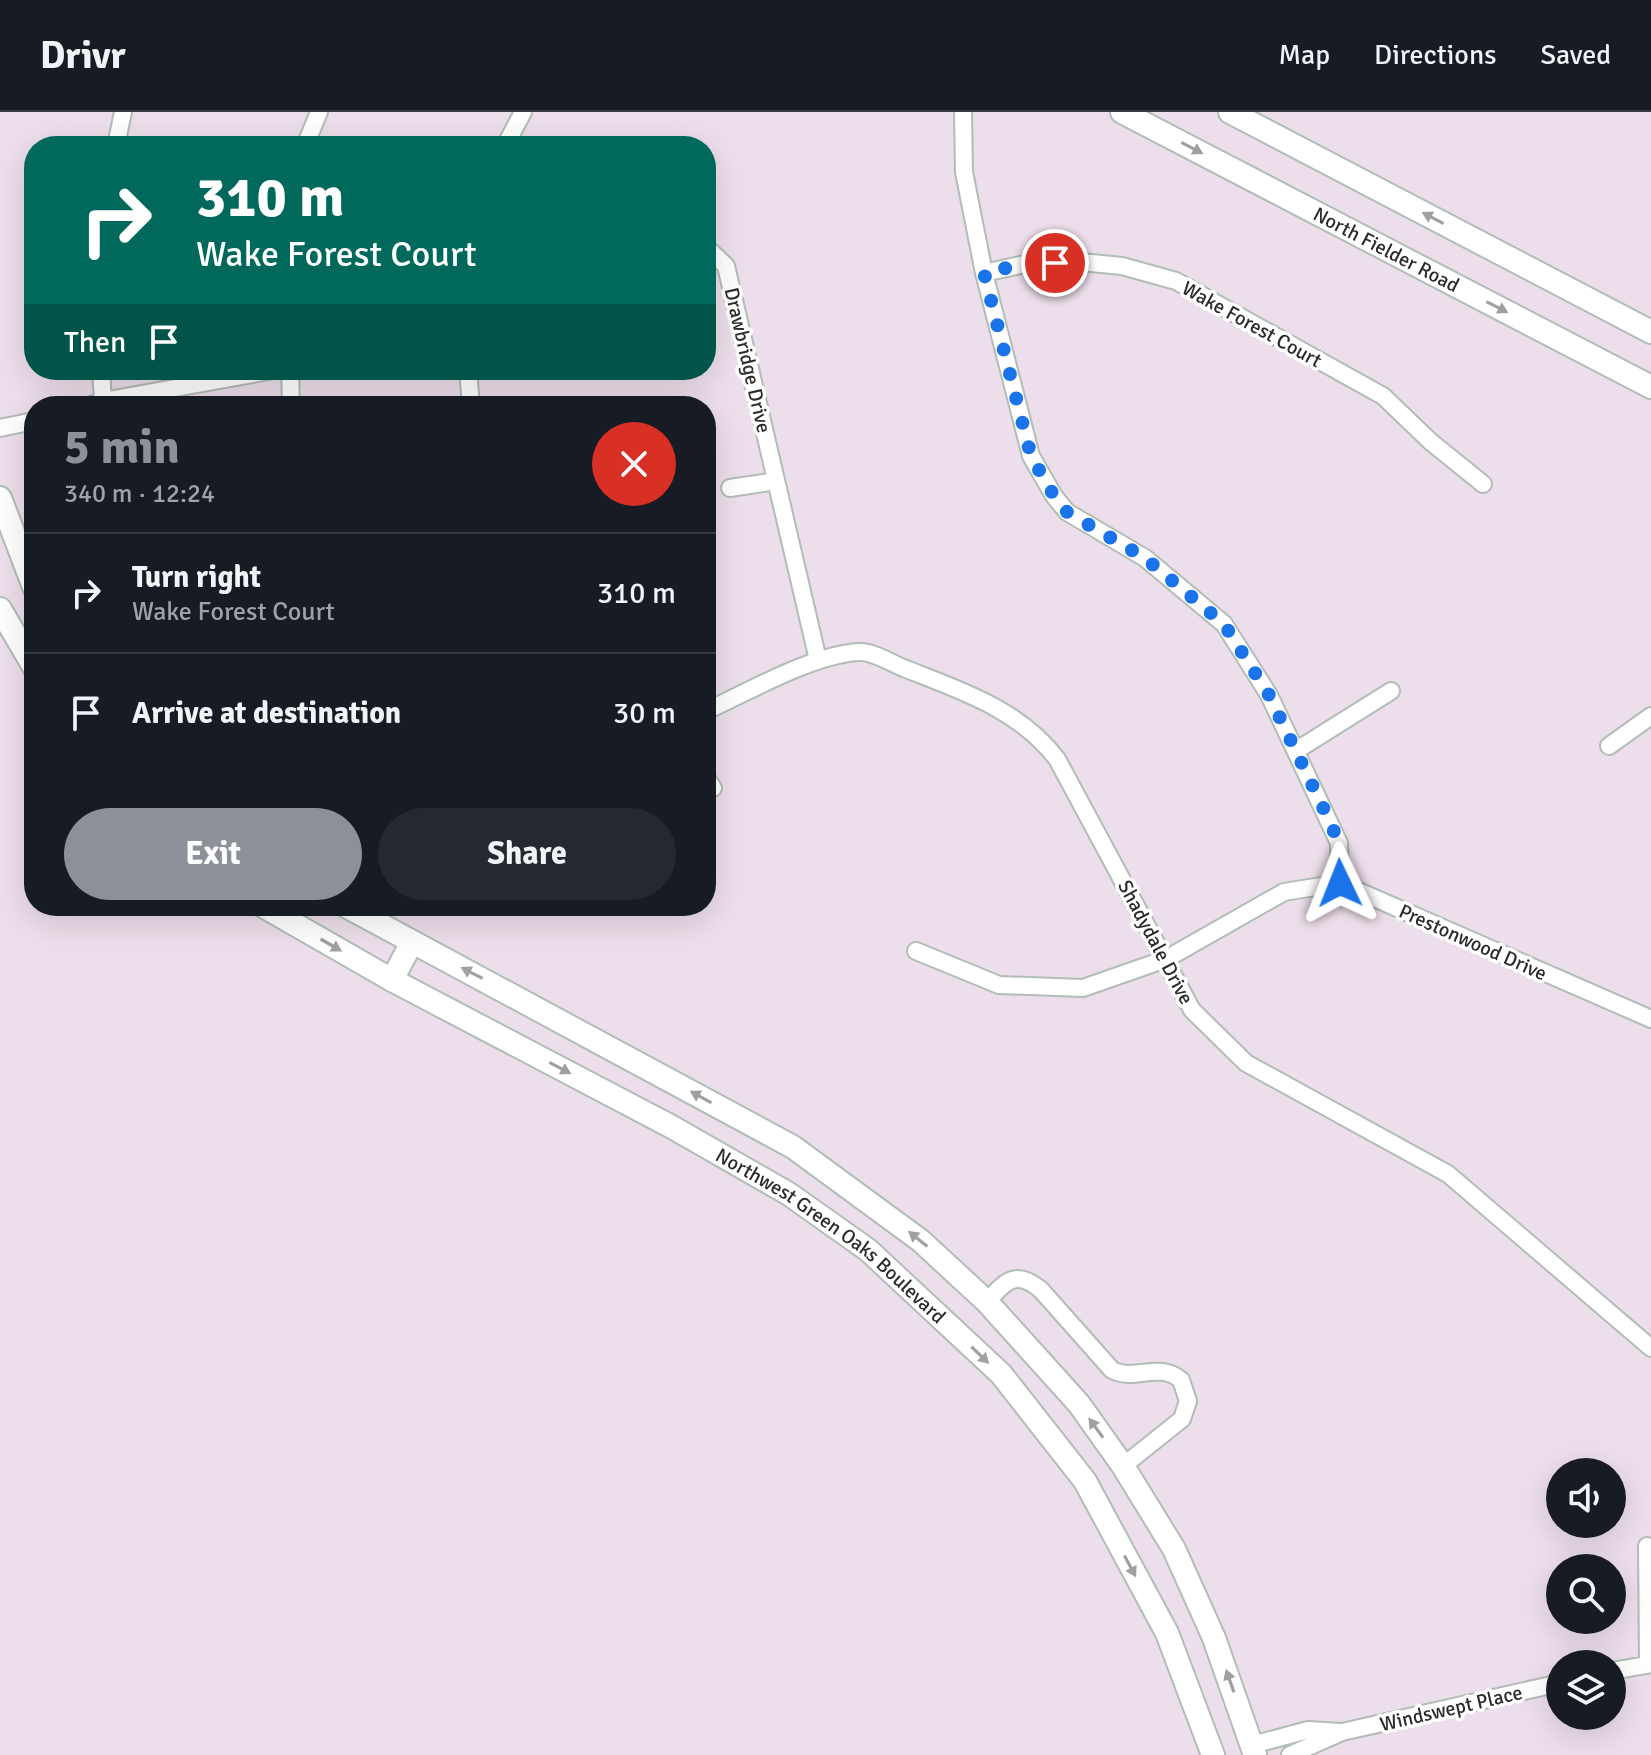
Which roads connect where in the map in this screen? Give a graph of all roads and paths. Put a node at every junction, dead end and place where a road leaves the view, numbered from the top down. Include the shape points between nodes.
1 (123, 112) edge
2 (319, 112) edge
3 (523, 112) edge
4 (963, 112) edge
5 (1122, 112) edge
6 (1230, 112) edge
7 (118, 136) edge
8 (309, 136) edge
9 (510, 136) edge
10 (716, 256) edge
11 (984, 273) junction
12 (1651, 332) edge
13 (220, 380) edge
14 (1651, 387) edge
15 (133, 396) edge
16 (24, 423) edge
17 (0, 428) edge
18 (776, 481) junction
19 (1483, 484) dead end
20 (730, 488) dead end
21 (0, 498) edge
22 (24, 561) edge
23 (0, 609) edge
24 (24, 650) edge
25 (818, 660) junction
26 (1391, 691) dead end
27 (716, 706) edge
28 (1651, 716) edge
29 (1609, 746) dead end
30 (1297, 750) junction
31 (1340, 883) junction
32 (280, 916) edge
33 (364, 916) edge
34 (412, 942) junction
35 (916, 951) dead end
36 (1166, 959) junction
37 (392, 980) junction
38 (1651, 1019) edge
39 (987, 1302) junction
40 (1651, 1348) edge
41 (1123, 1466) junction
42 (1647, 1546) dead end
43 (1650, 1664) edge
44 (1626, 1668) edge
45 (1546, 1686) edge
46 (1342, 1732) junction
47 (1253, 1750) edge
48 (1213, 1755) edge
49 (1290, 1755) edge

1 - 7 street
2 - 8 street
3 - 9 street
4 - 11 street via 964,172
5 -> 14 main road, North Fielder Road
12 -> 6 main road
10 - 18 street, Drawbridge Drive via 726,266
11 - 19 street, Wake Forest Court via 1029,263 1081,262 1122,266 1176,281 1383,396
11 - 30 street via 1031,456 1054,496 1067,512 1145,558 1224,624
13 - 15 street
16 - 17 street
18 - 20 street
18 - 25 street, Drawbridge Drive
21 - 22 main road
23 - 24 main road
25 - 27 street, Shadydale Drive
25 - 36 street, Shadydale Drive via 863,652 982,700 1044,742
26 - 30 street
28 - 29 street
30 - 31 street via 1339,843
31 - 36 street via 1284,892
31 - 38 street, Prestonwood Drive
32 -> 37 main road, Northwest Green Oaks Boulevard
33 - 34 main road
34 - 37 main road
39 -> 34 main road via 921,1241 793,1147
35 - 36 street via 999,985 1083,988
36 - 40 street, Shadydale Drive via 1192,1010 1246,1063 1448,1174
37 -> 48 main road, Northwest Green Oaks Boulevard via 789,1194 868,1250 941,1317 1001,1374 1085,1481 1167,1633
41 -> 39 main road via 1079,1404
39 - 41 street via 1004,1282 1034,1284 1117,1373 1163,1371 1181,1380 1187,1394 1181,1422
47 -> 41 main road via 1214,1638 1174,1549
42 - 43 street
43 - 44 street
45 - 46 street, Windswept Place
46 - 47 street, Windswept Place via 1308,1730
46 - 49 street, Windswept Place

